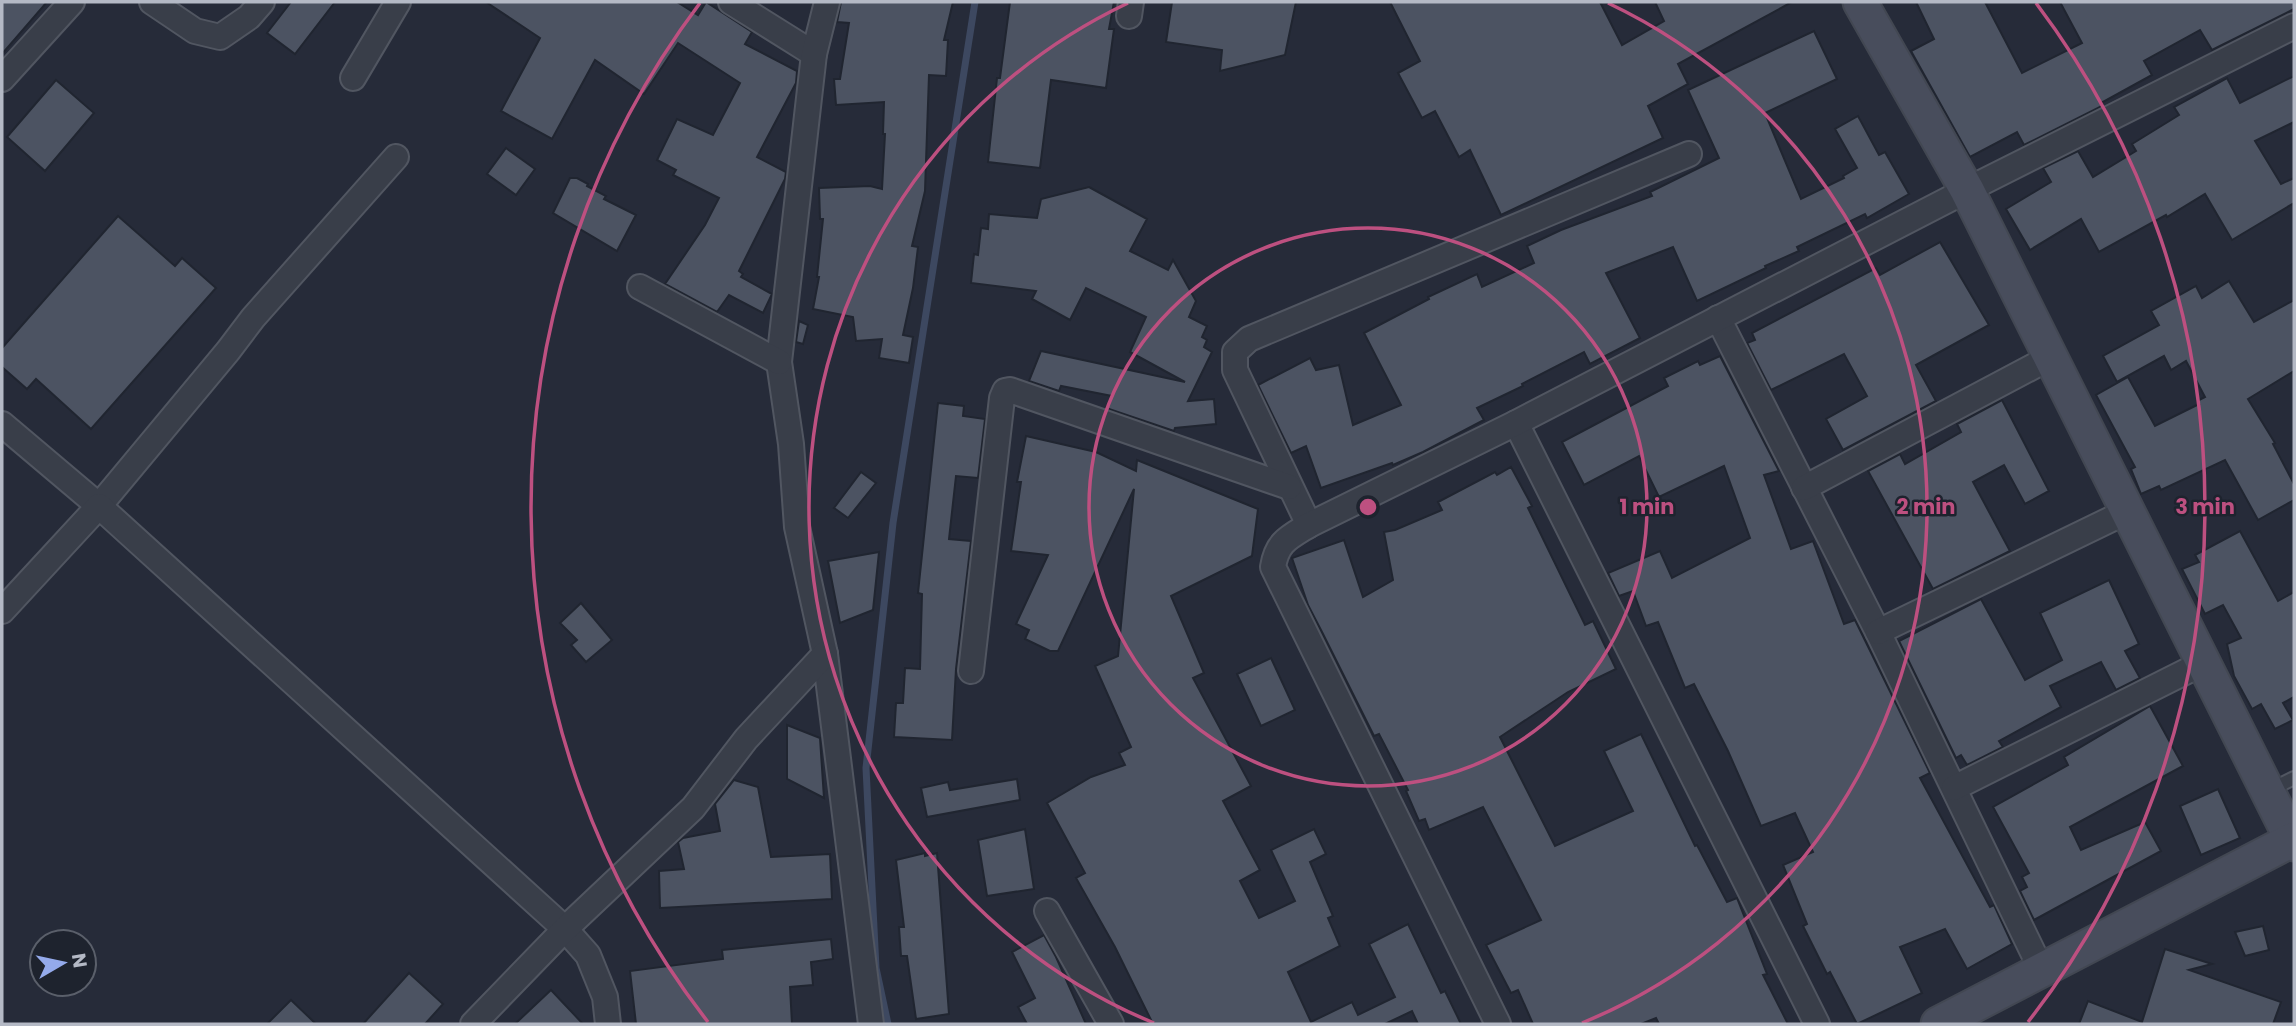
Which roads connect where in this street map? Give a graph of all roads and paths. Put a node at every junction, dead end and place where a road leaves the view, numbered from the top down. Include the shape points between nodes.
1 (72, 2) edge
2 (152, 2) edge
3 (262, 2) edge
4 (398, 2) edge
5 (731, 2) edge
6 (827, 2) edge
7 (1860, 2) edge
8 (2294, 26) edge
9 (814, 54) junction
10 (353, 78) dead end
11 (2, 79) edge
12 (1689, 154) dead end
13 (396, 157) dead end
14 (1966, 190) junction
15 (640, 286) dead end
16 (1718, 317) junction
17 (2051, 357) junction
18 (779, 362) junction
19 (1516, 423) junction
20 (2, 424) edge
21 (1289, 487) junction
22 (1804, 488) junction
23 (99, 506) junction
24 (2128, 511) junction
25 (1309, 525) junction
26 (2, 611) edge
27 (1878, 632) junction
28 (825, 654) junction
29 (2205, 662) junction
30 (971, 671) dead end
31 (2281, 785) edge
32 (1954, 788) junction
33 (2294, 841) edge
34 (1047, 911) dead end
35 (565, 929) junction
36 (2042, 971) junction
37 (473, 1024) edge
38 (608, 1024) edge
39 (871, 1024) edge
40 (1111, 1024) edge
41 (1498, 1024) edge
42 (1817, 1024) edge
43 (1938, 1024) edge

1 - 11 street
2 - 3 street via 194,32 220,37
4 - 10 street
5 - 9 street
6 - 9 street
7 - 14 street
8 - 14 street
9 - 18 street
12 - 21 street via 1249,339 1235,352 1235,370
13 - 23 street via 253,318
14 - 16 street
14 - 17 street
15 - 18 street
16 - 19 street
16 - 22 street
17 - 22 street
17 - 24 street
18 - 28 street via 797,527
19 - 25 street
19 - 42 street
20 - 23 street
21 - 25 street
21 - 30 street via 1005,391
22 - 27 street
23 - 26 street
23 - 35 street
24 - 27 street
24 - 29 street
25 - 41 street via 1275,551 1273,567
27 - 32 street
28 - 35 street via 746,739 693,807
28 - 39 street
29 - 31 street
29 - 32 street
31 - 33 street
32 - 36 street
33 - 36 street
34 - 40 street
35 - 37 street
35 - 38 street via 588,955 605,997
36 - 43 street

